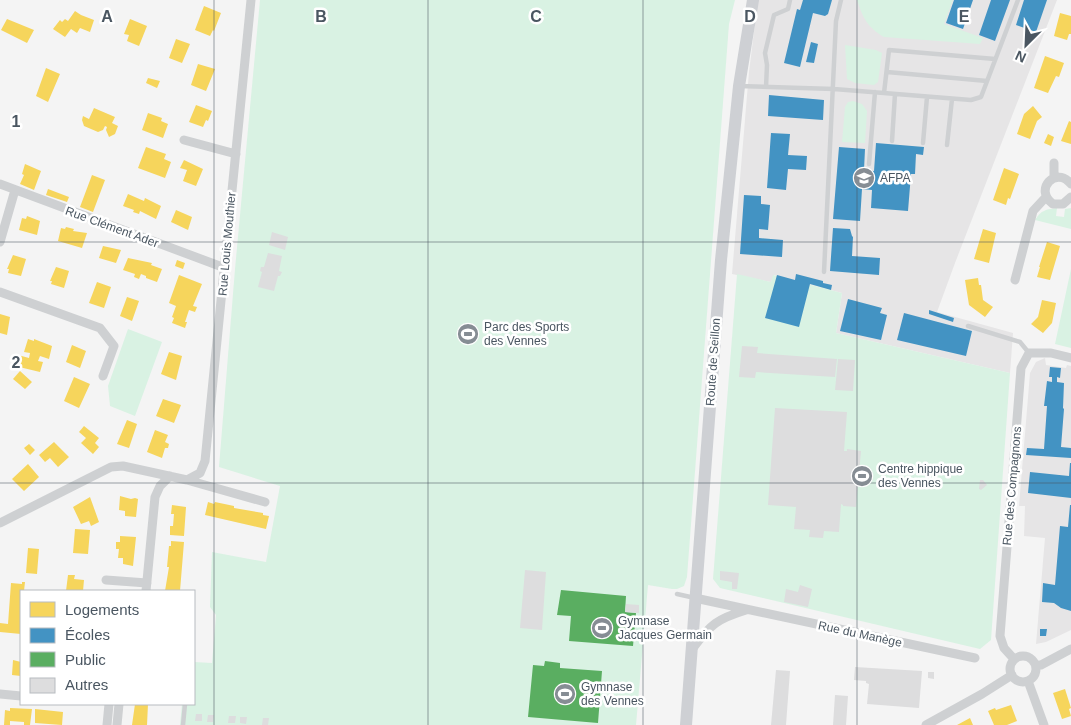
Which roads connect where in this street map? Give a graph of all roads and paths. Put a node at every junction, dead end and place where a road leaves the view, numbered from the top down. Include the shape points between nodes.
1 (251, 0) edge
2 (753, 0) edge
3 (790, 0) edge
4 (841, 0) edge
5 (1018, 0) edge
6 (995, 59) junction
7 (887, 72) junction
8 (987, 81) junction
9 (739, 86) junction
10 (766, 87) junction
11 (834, 89) junction
12 (875, 92) junction
13 (884, 93) junction
14 (895, 94) junction
15 (927, 97) junction
16 (952, 99) junction
17 (184, 140) dead end
18 (892, 141) dead end
19 (923, 143) dead end
20 (947, 144) dead end
21 (236, 154) junction
22 (1054, 163) dead end
23 (869, 164) dead end
24 (1054, 178) junction
25 (0, 184) edge
26 (1071, 184) edge
27 (15, 190) junction
28 (1046, 197) junction
29 (1071, 198) edge
30 (0, 242) edge
31 (225, 268) junction
32 (824, 272) dead end
33 (1015, 280) dead end
34 (0, 292) edge
35 (968, 326) dead end
36 (1029, 352) junction
37 (1071, 358) edge
38 (103, 376) dead end
39 (170, 476) junction
40 (187, 480) junction
41 (265, 502) dead end
42 (0, 523) edge
43 (106, 580) dead end
44 (147, 587) edge
45 (677, 594) dead end
46 (695, 598) junction
47 (746, 610) junction
48 (691, 649) junction
49 (1071, 649) edge
50 (975, 658) dead end
51 (1014, 659) junction
52 (1036, 665) junction
53 (1012, 675) junction
54 (1028, 681) junction
55 (0, 694) edge
56 (20, 696) edge
57 (109, 705) edge
58 (119, 705) edge
59 (185, 705) edge
60 (107, 725) edge
61 (116, 725) edge
62 (184, 725) edge
63 (686, 725) edge
64 (926, 725) edge
65 (1044, 725) edge

1 - 21 street, Rue Louis Mouthier
2 - 9 street, Route de Seillon
3 - 10 lane via 788,8 774,15 765,53
4 - 11 lane via 836,21
5 - 6 lane
6 - 7 lane via 889,50
6 - 8 lane
7 - 8 lane
7 - 13 lane
8 - 16 lane via 981,96 971,100
9 - 10 lane
9 - 46 street, Route de Seillon via 721,260
10 - 11 lane
11 - 12 lane
11 - 32 lane
12 - 13 lane
12 - 23 lane
13 - 14 lane
14 - 15 lane
14 - 18 lane
15 - 16 lane
15 - 19 lane
16 - 20 lane
17 - 21 street
21 - 31 street, Rue Louis Mouthier
22 - 24 street
24 - 26 street via 1064,178
24 - 28 street via 1046,185
25 - 27 street, Rue Clément Ader
27 - 30 street
27 - 31 street, Rue Clément Ader
28 - 29 street via 1058,205
28 - 33 street via 1033,211
31 - 40 street, Rue Louis Mouthier via 205,461 200,473
34 - 38 street via 100,328 114,346
35 - 36 lane via 1020,342
36 - 37 street
36 - 51 street, Rue des Compagnons via 1022,368 1000,636 1004,648
39 - 40 street
39 - 42 street via 124,466 111,468
39 - 44 street via 155,497
40 - 41 street
43 - 44 street
45 - 46 lane
46 - 47 street, Rue du Manège
46 - 48 street, Route de Seillon
47 - 48 street via 724,617 708,628
47 - 50 street, Rue du Manège
48 - 63 street, Route de Seillon
49 - 52 street
51 - 52 street via 1026,656
51 - 53 street via 1010,667
52 - 54 street via 1035,674
53 - 54 street
53 - 64 street
54 - 65 street
55 - 56 street
57 - 60 street
58 - 61 street
59 - 62 lane

